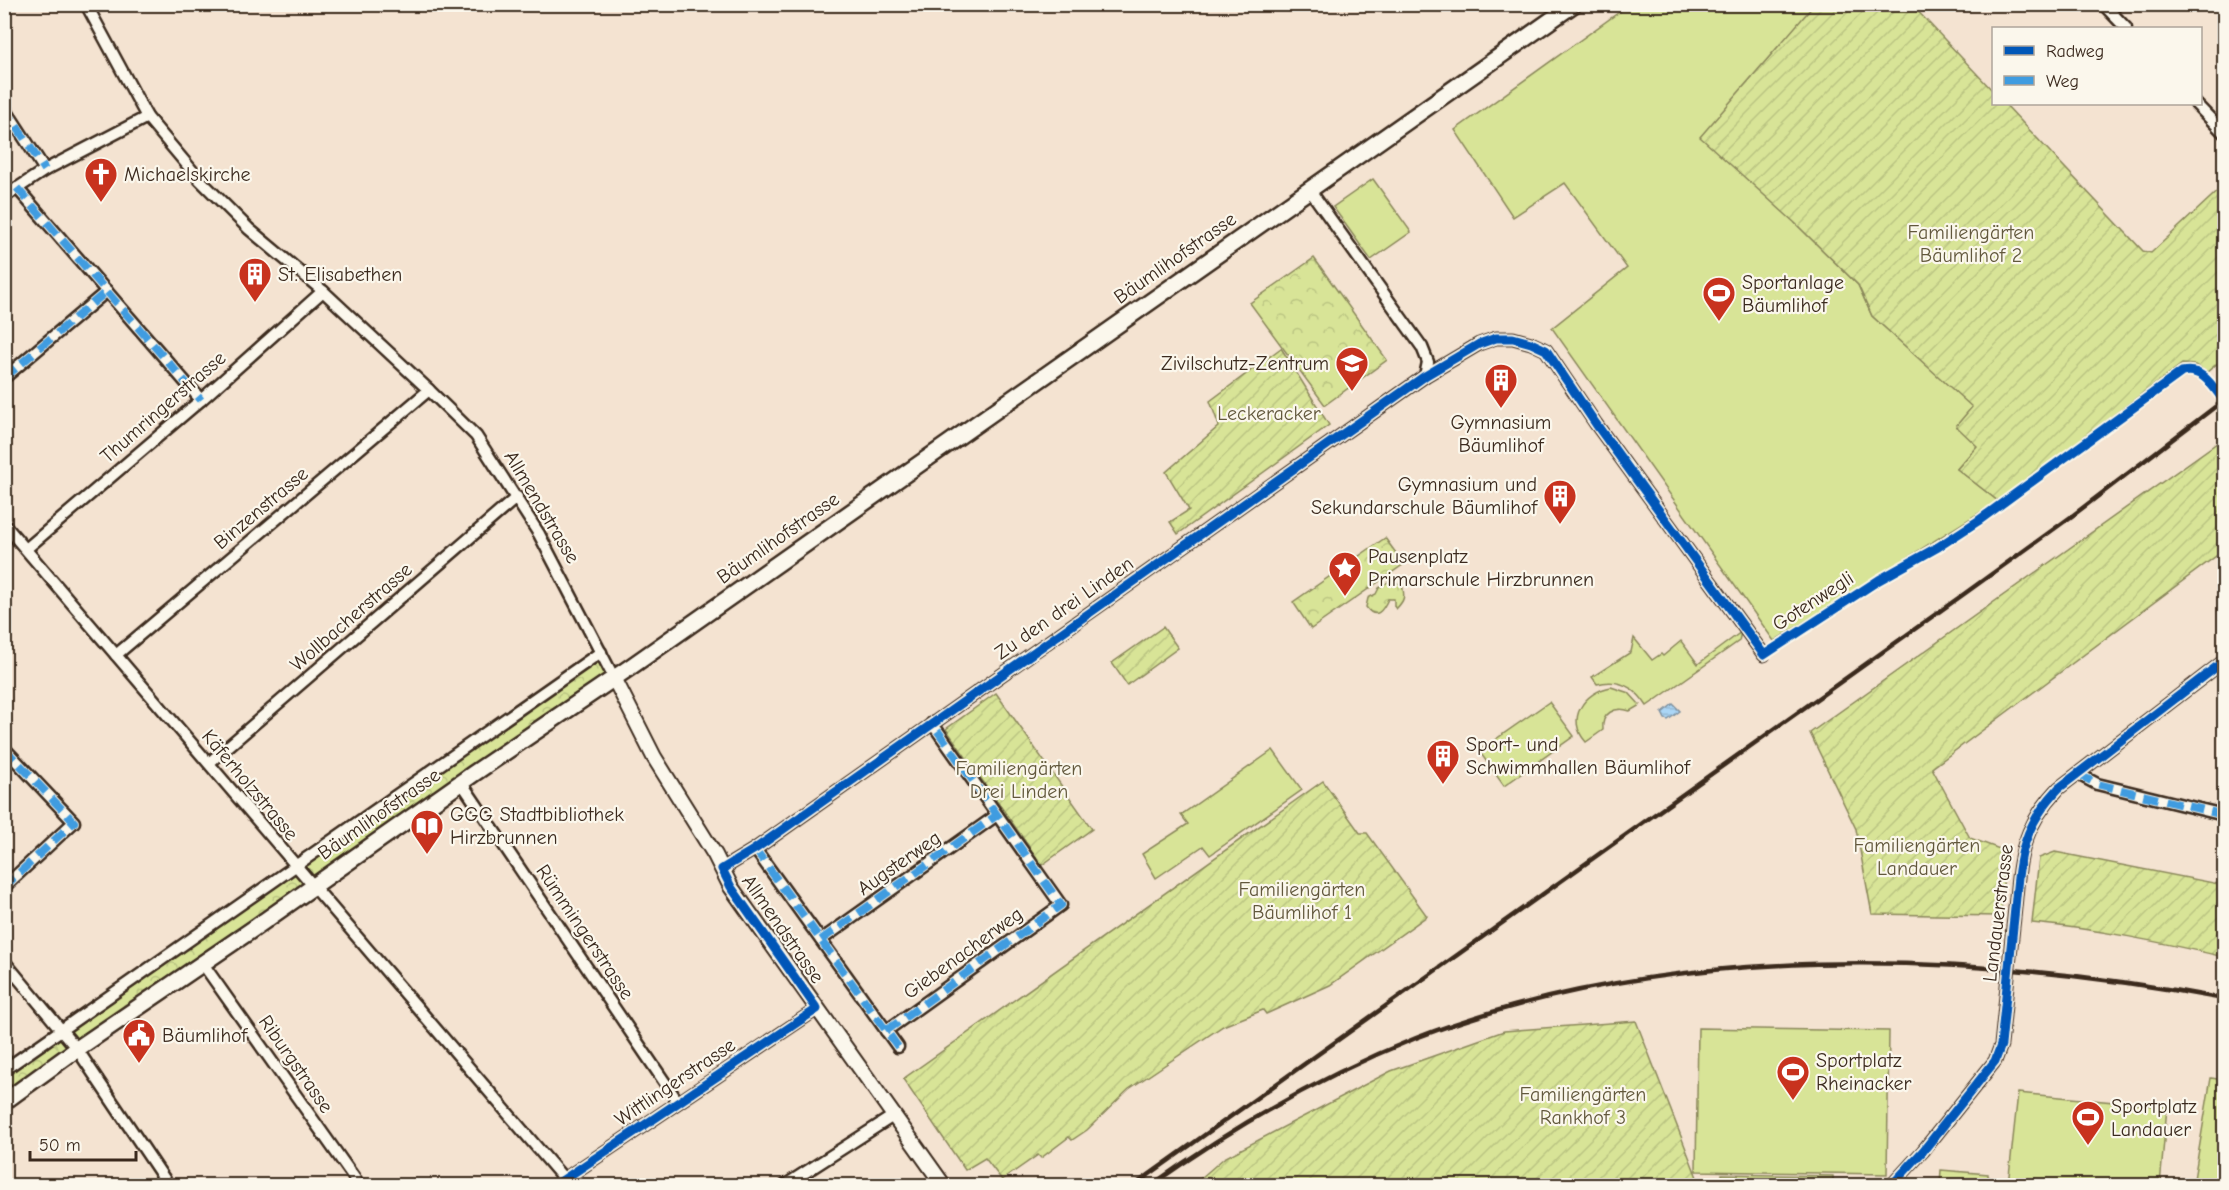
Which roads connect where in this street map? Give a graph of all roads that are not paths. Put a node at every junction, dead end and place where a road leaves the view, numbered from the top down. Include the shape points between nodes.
1 (86, 4) edge
2 (1574, 4) edge
3 (2103, 4) edge
4 (2125, 27) edge
5 (2197, 105) edge
6 (4, 107) edge
7 (147, 117) junction
8 (2224, 134) edge
9 (45, 170) junction
10 (17, 188) junction
11 (1309, 189) junction
12 (4, 197) edge
13 (107, 291) junction
14 (323, 291) junction
15 (1425, 376) junction
16 (4, 378) edge
17 (429, 390) junction
18 (201, 400) junction
19 (517, 497) junction
20 (4, 524) edge
21 (26, 549) junction
22 (601, 652) junction
23 (116, 655) junction
24 (1764, 655) dead end
25 (2224, 662) edge
26 (614, 678) junction
27 (932, 723) junction
28 (4, 748) edge
29 (209, 763) junction
30 (2078, 774) junction
31 (461, 782) junction
32 (997, 815) junction
33 (2224, 815) edge
34 (755, 849) junction
35 (295, 865) junction
36 (722, 869) junction
37 (313, 886) junction
38 (4, 887) edge
39 (821, 940) junction
40 (4, 961) edge
41 (203, 964) junction
42 (817, 1009) junction
43 (62, 1029) junction
44 (886, 1031) junction
45 (898, 1047) dead end
46 (77, 1049) junction
47 (4, 1070) edge
48 (4, 1102) edge
49 (678, 1102) junction
50 (893, 1116) junction
51 (559, 1182) edge
52 (169, 1185) edge
53 (360, 1185) edge
54 (784, 1185) edge
55 (944, 1185) edge
56 (1891, 1185) edge

1 - 7 street, Allmendstrasse
2 - 11 main road, Bäumlihofstrasse
3 - 4 street
5 - 8 street
6 - 9 street
7 - 9 street
7 - 14 street, Allmendstrasse via 200,180 249,229
9 - 10 street
10 - 12 street
10 - 13 street
11 - 15 street via 1422,346 1428,362
11 - 26 main road, Bäumlihofstrasse
13 - 16 street
13 - 18 street
14 - 17 street, Allmendstrasse
14 - 18 street, Thumringerstrasse
15 - 24 street, Gotenwegli via 1496,338 1531,342 1546,350
15 - 27 street, Zu den drei Linden
17 - 19 street, Allmendstrasse via 476,436
17 - 23 street, Binzenstrasse
18 - 21 street, Thumringerstrasse
19 - 22 street, Allmendstrasse
19 - 29 street, Wollbacherstrasse
20 - 21 street, Käferholzstrasse
21 - 23 street, Käferholzstrasse
22 - 26 street, Allmendstrasse
22 - 35 street, Bäumlihofstrasse
23 - 29 street, Käferholzstrasse
25 - 30 street, Landauerstrasse
26 - 31 main road, Bäumlihofstrasse
26 - 36 street, Allmendstrasse via 654,757
27 - 32 street
27 - 34 street, Zu den drei Linden
28 - 38 street via 74,822
29 - 35 street, Käferholzstrasse
30 - 33 street via 2097,784
30 - 56 street, Landauerstrasse via 2043,805 2024,842 2001,1046 1995,1061
31 - 37 main road, Bäumlihofstrasse
31 - 49 street, Rümmingerstrasse
32 - 39 street, Augsterweg
32 - 44 street, Giebenacherweg via 1061,905
34 - 36 street, Zu den drei Linden
34 - 39 street, Allmendstrasse
35 - 37 street, Käferholzstrasse
35 - 43 street, Bäumlihofstrasse
36 - 42 street, Allmendstrasse
37 - 41 main road, Bäumlihofstrasse
37 - 51 street, Käferholzstrasse
39 - 44 street, Allmendstrasse
40 - 43 street
41 - 46 main road, Bäumlihofstrasse
41 - 53 street, Riburgstrasse
42 - 49 street, Wittlingerstrasse
42 - 50 street, Allmendstrasse
43 - 46 street
43 - 47 street, Bäumlihofstrasse
44 - 45 street, Allmendstrasse
46 - 48 main road, Bäumlihofstrasse
46 - 52 street
49 - 51 street, Wittlingerstrasse
50 - 54 street
50 - 55 street, Allmendstrasse

